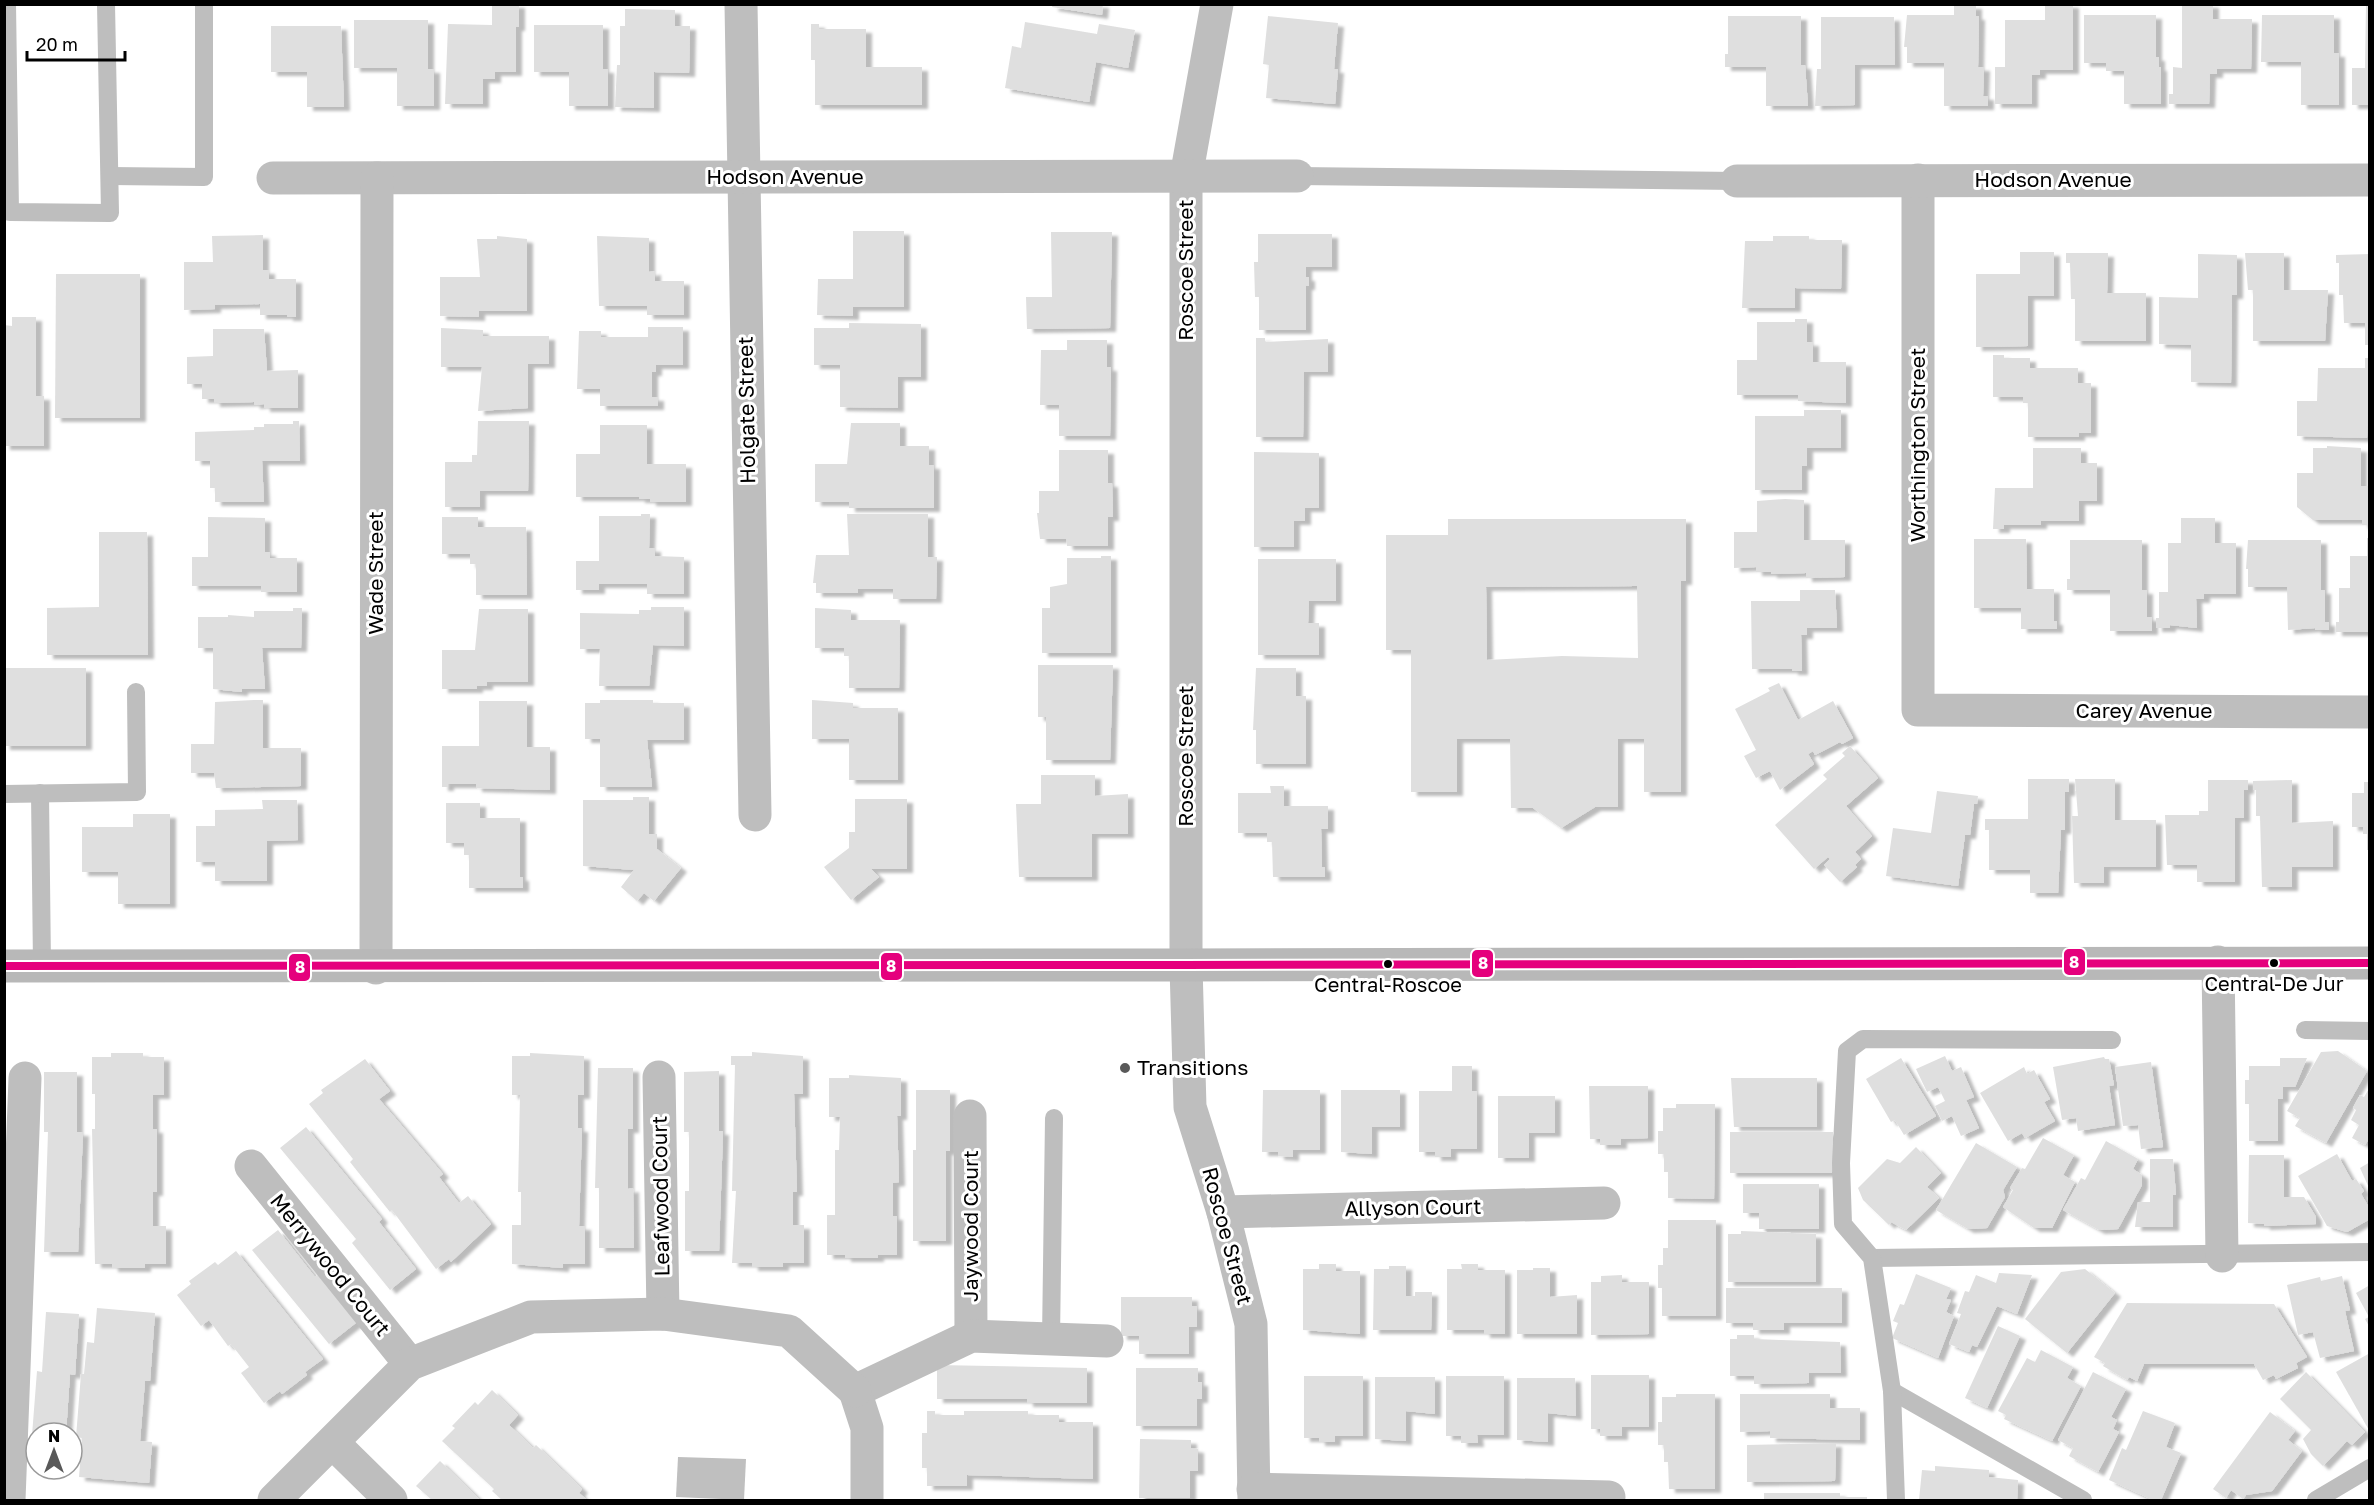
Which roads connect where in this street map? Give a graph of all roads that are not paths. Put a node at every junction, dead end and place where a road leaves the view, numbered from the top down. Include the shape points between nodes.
1 (7, 4) edge
2 (106, 4) edge
3 (204, 4) edge
4 (741, 4) edge
5 (1217, 4) edge
6 (110, 176) junction
7 (1297, 176) joint
8 (743, 177) junction
9 (1186, 177) junction
10 (273, 178) dead end
11 (377, 178) junction
12 (1918, 180) junction
13 (2370, 180) edge
14 (1737, 181) joint
15 (136, 692) dead end
16 (1918, 710) joint
17 (2370, 712) edge
18 (40, 793) junction
19 (4, 794) edge
20 (755, 815) dead end
21 (2218, 962) junction
22 (2370, 963) edge
23 (4, 966) edge
24 (42, 966) junction
25 (1186, 966) junction
26 (376, 968) junction
27 (2305, 1030) dead end
28 (2370, 1031) edge
29 (2112, 1040) dead end
30 (659, 1077) dead end
31 (25, 1078) dead end
32 (970, 1116) dead end
33 (1054, 1118) dead end
34 (251, 1166) dead end
35 (1604, 1203) dead end
36 (1223, 1212) junction
37 (2370, 1252) edge
38 (2222, 1256) junction
39 (1872, 1258) junction
40 (663, 1314) junction
41 (971, 1336) junction
42 (1051, 1339) junction
43 (1107, 1341) dead end
44 (410, 1364) junction
45 (855, 1391) junction
46 (1892, 1391) junction
47 (333, 1443) junction
48 (2370, 1468) edge
49 (1253, 1495) edge
50 (1610, 1497) dead end
51 (9, 1500) edge
52 (274, 1500) edge
53 (391, 1500) edge
54 (867, 1500) edge
55 (1896, 1500) edge
56 (2083, 1500) edge
57 (2316, 1500) edge

1 - 6 lane via 10,212 110,213
2 - 6 lane
3 - 6 lane via 204,177
4 - 8 street, Holgate Street
5 - 9 street, Roscoe Street
7 - 9 street, Hodson Avenue
7 - 14 lane
8 - 9 street, Hodson Avenue
8 - 11 street, Hodson Avenue
8 - 20 street, Holgate Street
9 - 25 street, Roscoe Street
10 - 11 street, Hodson Avenue
11 - 26 street, Wade Street
12 - 13 street, Hodson Avenue
12 - 14 street, Hodson Avenue
12 - 16 street, Worthington Street
15 - 18 lane via 137,792
16 - 17 street, Carey Avenue
18 - 19 lane
18 - 24 lane
21 - 22 main road
21 - 25 main road
21 - 38 street
23 - 24 main road
24 - 26 main road
25 - 26 main road
25 - 36 street, Roscoe Street via 1190,1107
27 - 28 lane
29 - 39 lane via 1863,1039 1847,1051 1841,1163 1843,1224
30 - 40 street, Leafwood Court
31 - 51 street
32 - 41 street, Jaywood Court
33 - 42 lane
34 - 44 street, Merrywood Court
35 - 36 street, Allyson Court
36 - 49 street, Roscoe Street via 1251,1324
37 - 38 lane
38 - 39 lane
39 - 46 lane
40 - 44 street via 531,1317
40 - 45 street via 789,1331
41 - 42 street
41 - 45 street
42 - 43 street
44 - 47 street
45 - 54 street via 867,1428
46 - 55 lane
46 - 56 lane
47 - 52 street
47 - 53 street
48 - 57 lane
49 - 50 street

